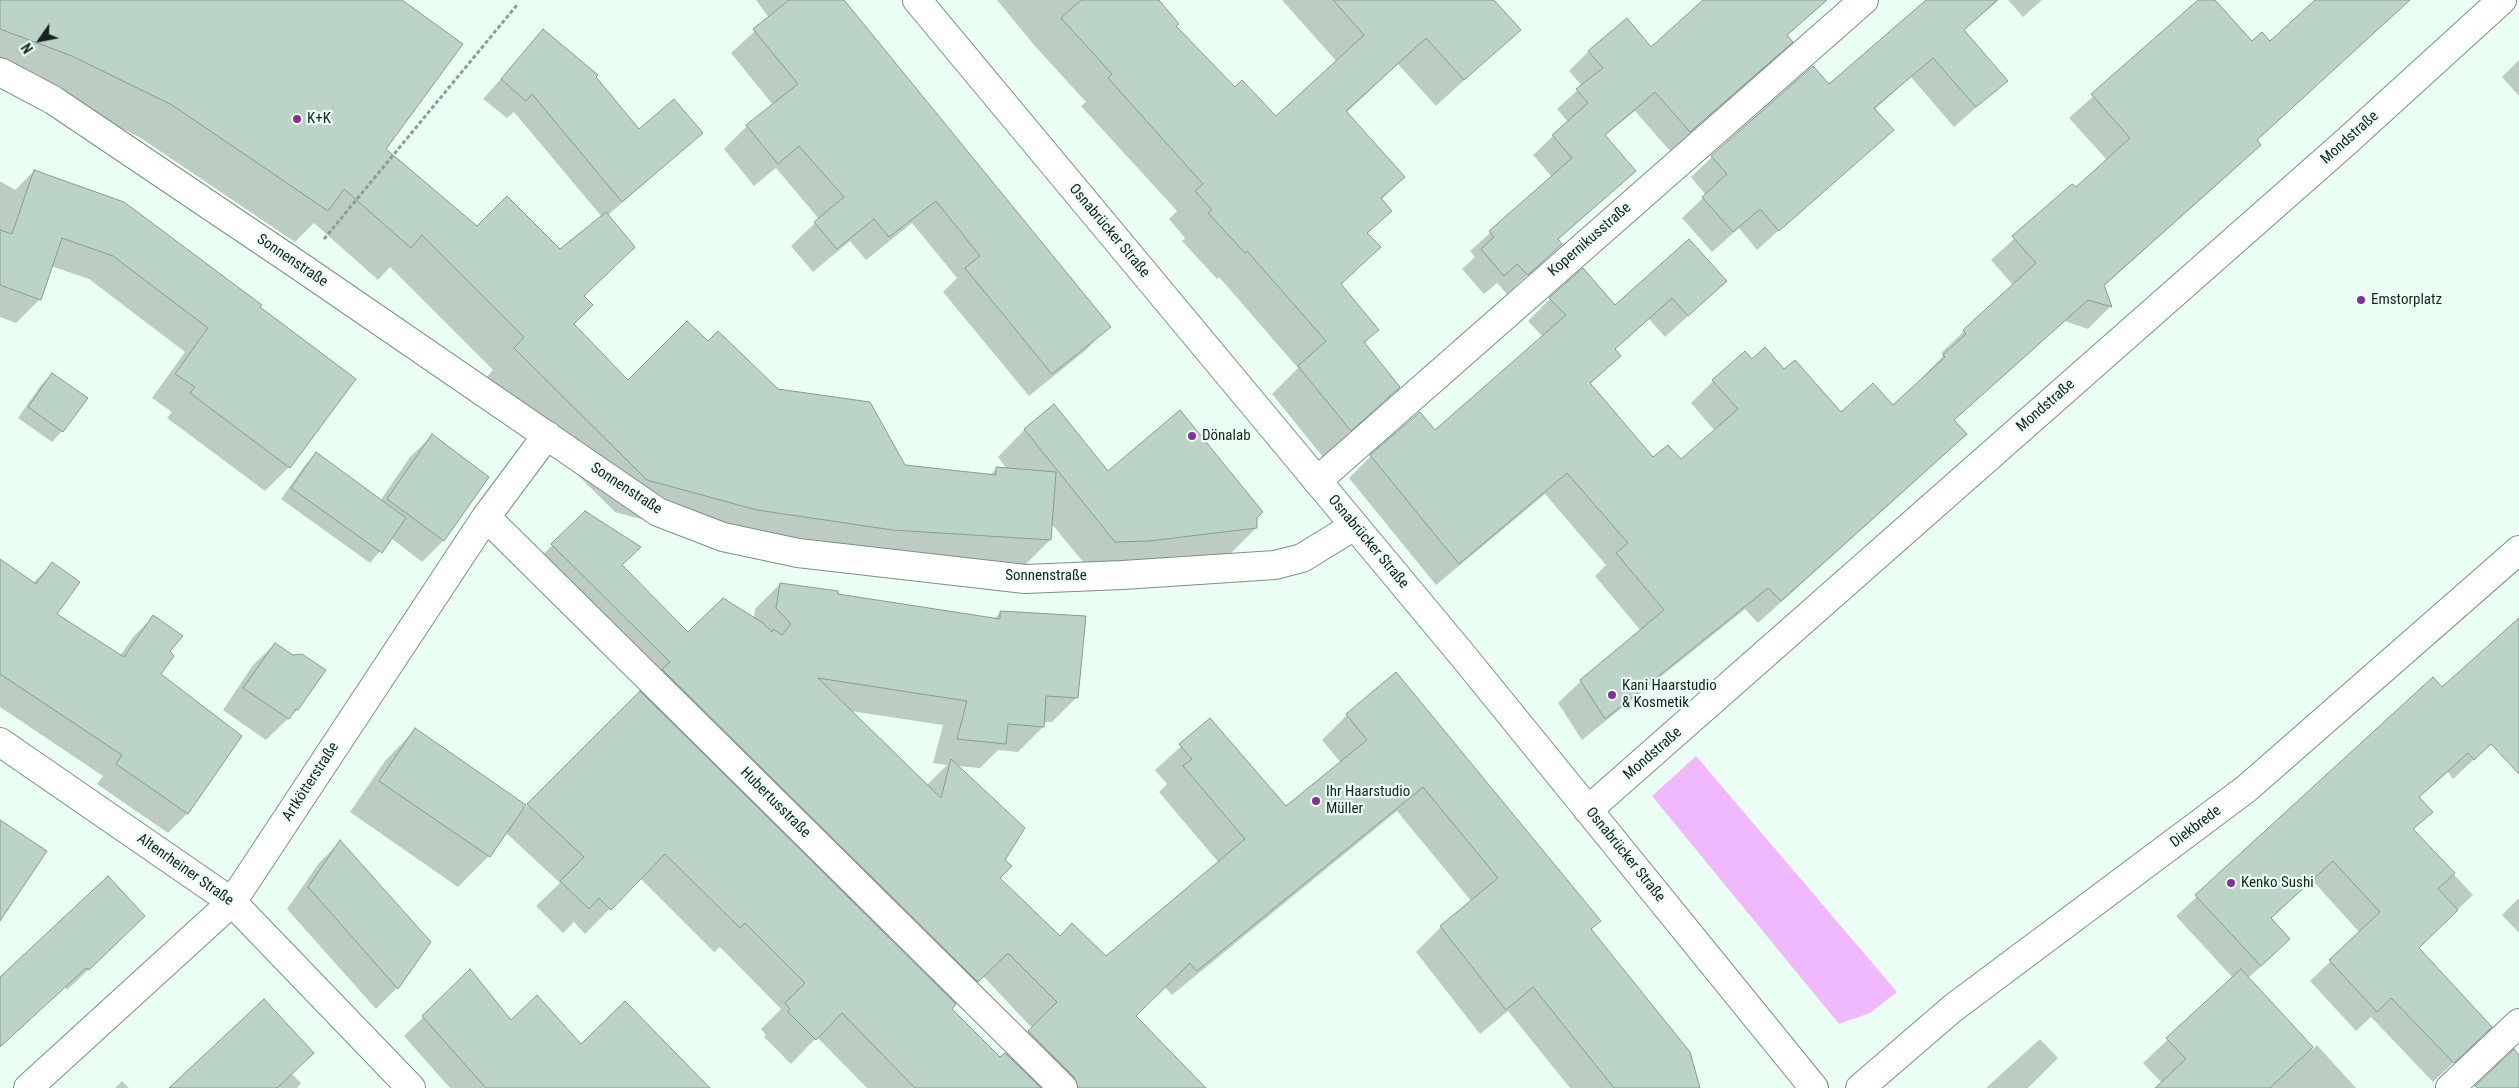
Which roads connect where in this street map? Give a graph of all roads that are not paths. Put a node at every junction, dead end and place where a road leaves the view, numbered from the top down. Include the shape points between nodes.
1 (917, 0) edge
2 (1864, 0) edge
3 (2502, 0) edge
4 (0, 72) edge
5 (547, 435) junction
6 (1316, 481) junction
7 (486, 517) junction
8 (1354, 526) junction
9 (2519, 550) edge
10 (0, 742) edge
11 (1588, 810) junction
12 (232, 902) junction
13 (2519, 1023) edge
14 (28, 1088) edge
15 (411, 1088) edge
16 (1063, 1088) edge
17 (1814, 1088) edge
18 (1860, 1088) edge
19 (2450, 1088) edge

1 - 6 street, Osnabrücker Straße
2 - 6 street, Kopernikusstraße
3 - 11 street, Mondstraße
4 - 5 street, Sonnenstraße via 53,100
5 - 7 street, Artkötterstraße
5 - 8 street, Sonnenstraße via 658,512 724,537 798,553 847,559 1026,579 1122,575 1275,565 1302,558
6 - 8 street, Osnabrücker Straße
7 - 12 street, Artkötterstraße
7 - 16 street, Hubertusstraße
8 - 11 street, Osnabrücker Straße
9 - 18 street, Diekbrede via 2246,789 1953,1008
10 - 12 street, Altenrheiner Straße
11 - 17 street, Osnabrücker Straße
12 - 14 street, Artkötterstraße
12 - 15 street, Altenrheiner Straße
13 - 19 street

